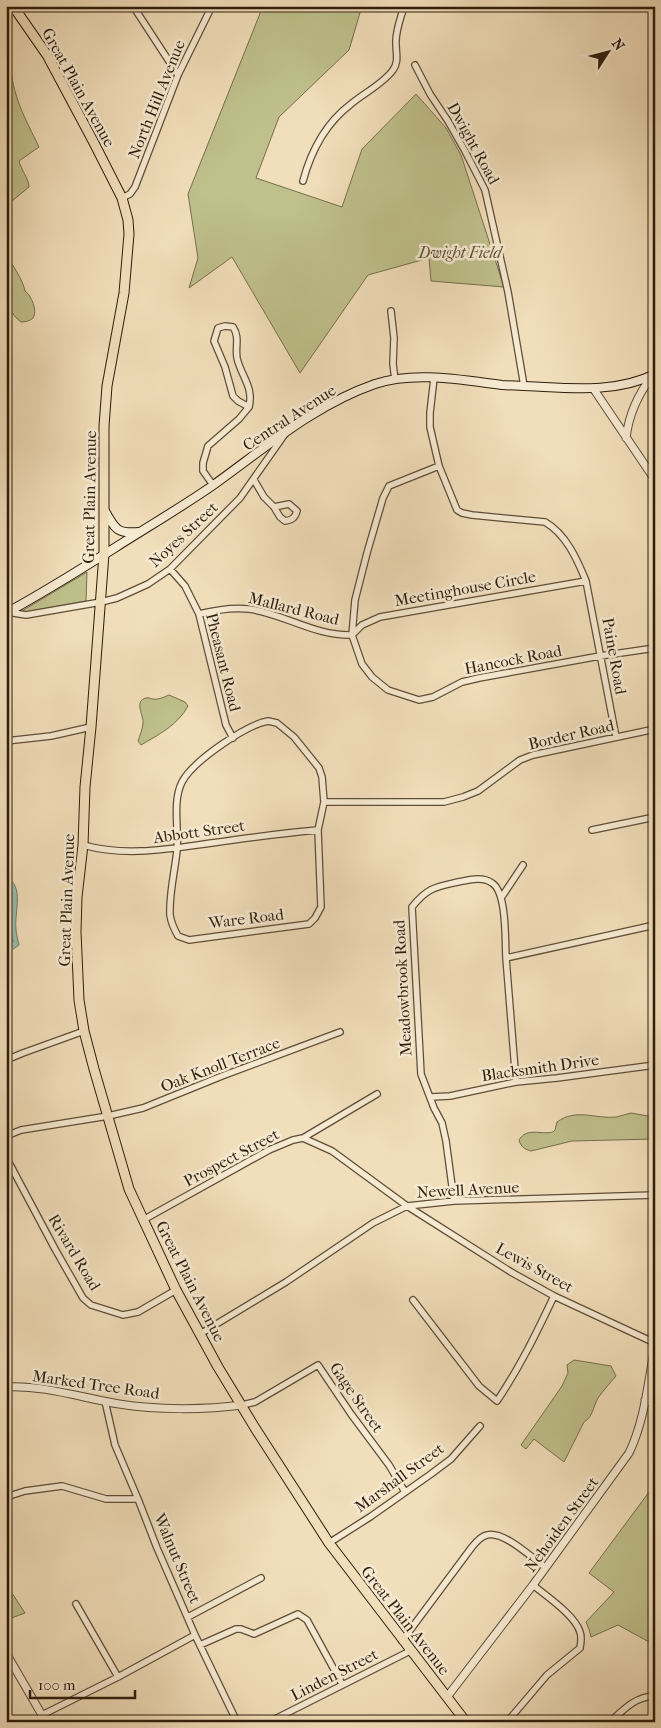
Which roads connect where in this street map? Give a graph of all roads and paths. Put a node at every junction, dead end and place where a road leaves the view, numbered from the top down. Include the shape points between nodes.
1 (14, 6) edge
2 (132, 6) edge
3 (212, 6) edge
4 (404, 6) edge
5 (415, 65) dead end
6 (178, 75) junction
7 (303, 181) dead end
8 (122, 198) junction
9 (392, 311) dead end
10 (654, 374) edge
11 (434, 378) junction
12 (395, 380) junction
13 (524, 386) junction
14 (594, 388) junction
15 (249, 407) junction
16 (286, 432) junction
17 (626, 438) junction
18 (439, 466) junction
19 (254, 480) junction
20 (655, 480) edge
21 (212, 485) junction
22 (274, 507) dead end
23 (105, 511) junction
24 (141, 532) junction
25 (104, 554) junction
26 (170, 569) junction
27 (586, 581) junction
28 (101, 602) junction
29 (7, 612) edge
30 (199, 614) junction
31 (352, 634) junction
32 (655, 648) edge
33 (600, 656) junction
34 (91, 727) junction
35 (655, 729) edge
36 (616, 737) junction
37 (233, 738) junction
38 (6, 741) edge
39 (324, 802) junction
40 (655, 817) edge
41 (318, 830) junction
42 (592, 830) dead end
43 (83, 845) junction
44 (177, 848) junction
45 (522, 865) dead end
46 (501, 898) junction
47 (655, 925) edge
48 (506, 958) junction
49 (84, 1031) junction
50 (340, 1032) dead end
51 (6, 1060) edge
52 (655, 1065) edge
53 (516, 1082) junction
54 (377, 1094) dead end
55 (430, 1097) junction
56 (108, 1116) junction
57 (6, 1136) edge
58 (304, 1138) junction
59 (6, 1157) edge
60 (655, 1195) edge
61 (454, 1201) junction
62 (407, 1206) junction
63 (143, 1220) junction
64 (176, 1290) junction
65 (554, 1296) junction
66 (413, 1300) dead end
67 (200, 1334) junction
68 (655, 1345) edge
69 (6, 1388) edge
70 (645, 1400) junction
71 (105, 1402) junction
72 (655, 1404) edge
73 (242, 1405) junction
74 (480, 1426) dead end
75 (405, 1492) junction
76 (6, 1497) edge
77 (138, 1499) junction
78 (329, 1543) junction
79 (546, 1567) junction
80 (261, 1578) dead end
81 (533, 1585) junction
82 (76, 1604) dead end
83 (188, 1617) junction
84 (195, 1635) junction
85 (402, 1641) junction
86 (200, 1645) junction
87 (410, 1651) junction
88 (6, 1653) edge
89 (118, 1677) junction
90 (342, 1684) junction
91 (655, 1696) edge
92 (447, 1698) junction
93 (44, 1718) edge
94 (237, 1722) edge
95 (269, 1722) edge
96 (466, 1722) edge
97 (507, 1722) edge
98 (610, 1722) edge

1 - 8 main road, Great Plain Avenue via 59,76
2 - 6 street
3 - 6 street, North Hill Avenue
4 - 7 street via 396,36 397,62 393,70 349,105 329,126 308,162
5 - 13 street, Dwight Road via 485,190 508,292
6 - 8 street, North Hill Avenue via 135,187
8 - 23 main road, Great Plain Avenue via 130,234 124,293 107,386
9 - 12 street
10 - 14 main road, Central Avenue via 624,384
10 - 17 street via 633,406
11 - 12 main road, Central Avenue
11 - 13 main road, Central Avenue
11 - 18 street via 430,427
12 - 16 main road, Central Avenue via 348,394
13 - 14 main road, Central Avenue
14 - 17 street
15 - 15 street via 233,396 214,341 218,328 233,327 237,332 237,356 252,396
15 - 21 street via 208,446 203,471
16 - 19 street, Noyes Street
16 - 21 main road, Central Avenue
17 - 20 street
18 - 27 street via 456,510 472,515 545,522 555,528 573,553
18 - 31 street via 389,486 355,600
19 - 22 street
19 - 26 street, Noyes Street
21 - 24 main road, Central Avenue
23 - 24 main road via 120,531
23 - 25 main road, Great Plain Avenue
24 - 25 main road, Central Avenue
25 - 28 main road, Great Plain Avenue
25 - 29 main road, Central Avenue
26 - 28 street, Noyes Street via 148,584
26 - 30 street, Pheasant Road via 185,586
27 - 31 street, Meetinghouse Circle via 380,617 362,625
27 - 33 street, Paine Road
28 - 29 street, Noyes Street via 27,615
28 - 34 main road, Great Plain Avenue
30 - 31 street, Mallard Road via 249,609 316,631
30 - 37 street, Pheasant Road via 226,725
31 - 33 street, Hancock Road via 362,664 372,677 388,690 419,700 433,697 462,682
32 - 33 street, Hancock Road
33 - 36 street, Paine Road
34 - 38 street
34 - 43 main road, Great Plain Avenue
35 - 36 street, Border Road
36 - 39 street, Border Road via 533,755 520,760 478,791 444,802
37 - 39 street, Ware Road via 258,723 268,721 282,726 318,768
37 - 44 street, Ware Road via 197,764 182,782 178,796
39 - 41 street, Ware Road
40 - 42 street
41 - 44 street, Abbott Street
41 - 44 street, Ware Road via 321,907 315,918 309,924 253,932 189,940 178,936 170,918
43 - 44 street, Abbott Street via 125,852
43 - 49 main road, Great Plain Avenue via 75,943
45 - 46 street
46 - 48 street
46 - 55 street, Meadowbrook Road via 492,882 475,879 430,890 412,907 421,1074
47 - 48 street
48 - 53 street
49 - 51 street
49 - 56 main road, Great Plain Avenue
50 - 56 street, Oak Knoll Terrace via 143,1108
52 - 53 street, Blacksmith Drive
53 - 55 street, Blacksmith Drive
54 - 58 street
55 - 61 street, Meadowbrook Road via 442,1123
56 - 57 street, Oak Knoll Terrace via 22,1130
56 - 63 main road, Great Plain Avenue via 129,1189
58 - 62 street, Prospect Street via 338,1155
58 - 63 street, Prospect Street via 269,1150
59 - 64 street, Rivard Road via 83,1298 91,1305 122,1315 138,1312
60 - 61 street, Newell Avenue
61 - 62 street, Newell Avenue
62 - 65 street, Lewis Street
62 - 67 street, Newell Avenue via 373,1223 286,1282
63 - 64 main road, Great Plain Avenue
64 - 67 main road, Great Plain Avenue
65 - 66 street via 529,1350 497,1401 479,1386
65 - 68 street, Lewis Street
67 - 73 main road, Great Plain Avenue
68 - 70 street, Nehoiden Street
69 - 71 street, Marked Tree Road via 44,1389
70 - 72 street
70 - 79 street, Nehoiden Street via 629,1453
71 - 73 street, Marked Tree Road via 174,1407
71 - 77 street, Walnut Street via 115,1445
73 - 75 street, Gage Street via 256,1402 318,1365
73 - 78 main road, Great Plain Avenue
74 - 75 street, Marshall Street via 451,1459
75 - 78 street, Marshall Street
76 - 77 street via 62,1486 106,1499
77 - 83 street, Walnut Street via 156,1548
78 - 85 main road, Great Plain Avenue
79 - 81 street, Nehoiden Street
79 - 85 street via 497,1534 482,1537
80 - 83 street
81 - 92 street, Nehoiden Street
81 - 97 street via 576,1623 582,1639 580,1648 547,1675
82 - 89 street
83 - 84 street, Walnut Street
84 - 86 street, Walnut Street
84 - 89 street
85 - 87 main road, Great Plain Avenue
86 - 90 street via 236,1629 254,1634 298,1614 308,1620
86 - 94 street, Walnut Street
87 - 90 street, Linden Street
87 - 92 main road, Great Plain Avenue
88 - 93 street
89 - 93 street
90 - 95 street, Linden Street
91 - 98 street via 636,1700
92 - 96 main road, Great Plain Avenue

